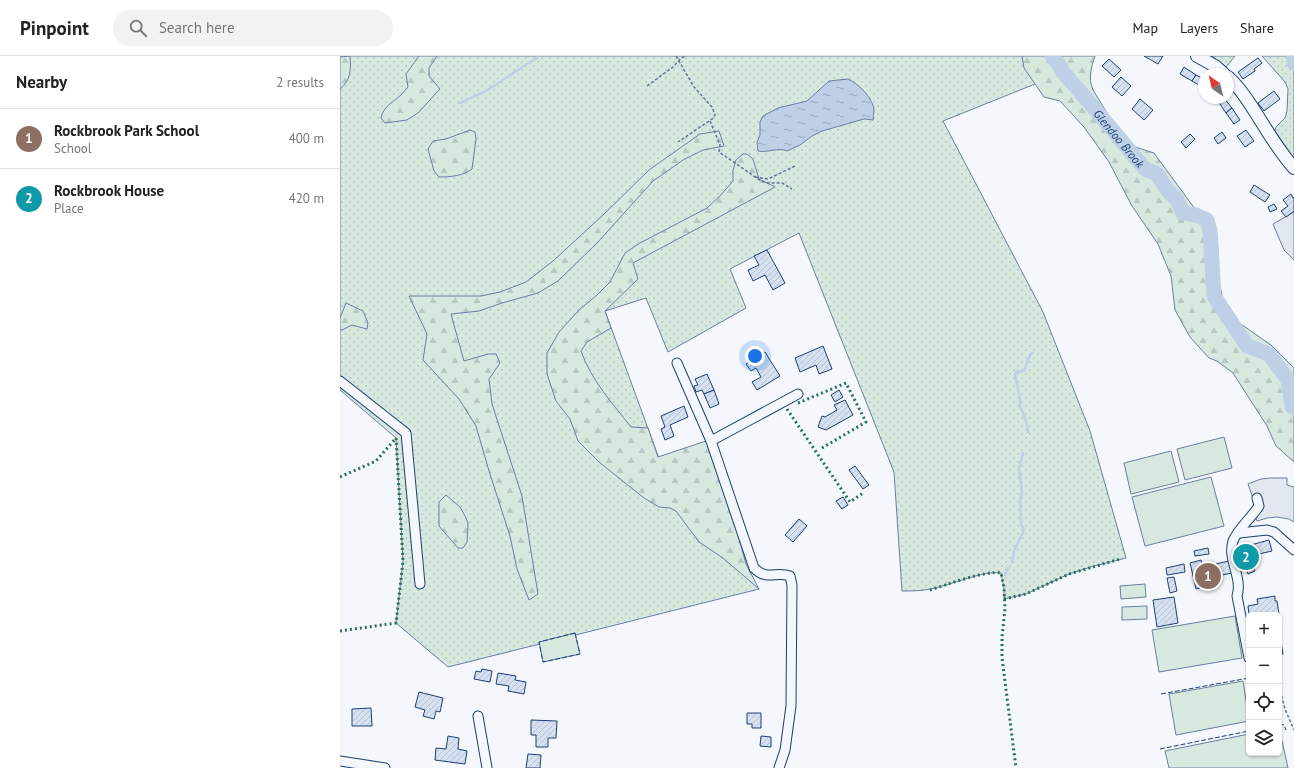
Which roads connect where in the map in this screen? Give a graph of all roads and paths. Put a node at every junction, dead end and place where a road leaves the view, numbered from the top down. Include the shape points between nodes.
1 (676, 56) edge
2 (686, 56) edge
3 (1197, 56) edge
4 (679, 60) junction
5 (1217, 68) edge
6 (1234, 84) edge
7 (647, 86) dead end
8 (710, 120) junction
9 (678, 142) dead end
10 (795, 166) dead end
11 (1294, 168) edge
12 (754, 177) junction
13 (792, 189) dead end
14 (677, 363) dead end
15 (340, 381) edge
16 (798, 394) dead end
17 (711, 441) junction
18 (1258, 502) dead end
19 (1239, 533) junction
20 (1294, 550) edge
21 (420, 584) dead end
22 (1247, 648) edge
23 (1282, 698) edge
24 (478, 716) dead end
25 (1294, 730) edge
26 (340, 761) edge
27 (384, 768) edge
28 (487, 768) edge
29 (779, 768) edge

1 - 4 path
2 - 4 path
3 - 5 main road
4 - 7 path via 674,67
4 - 8 path via 694,87 712,107 715,115
6 - 11 main road via 1260,117
8 - 9 path
8 - 12 path via 720,145 719,152
10 - 12 path via 768,179
12 - 13 path via 765,182 782,183
14 - 17 street
15 - 21 street via 406,433
16 - 17 street
17 - 29 street via 754,568 760,574 790,576 792,585 791,706 785,750
18 - 19 street
19 - 20 street via 1267,530 1274,532
19 - 22 street via 1233,541 1232,554
23 - 25 path
24 - 28 street
26 - 27 street

